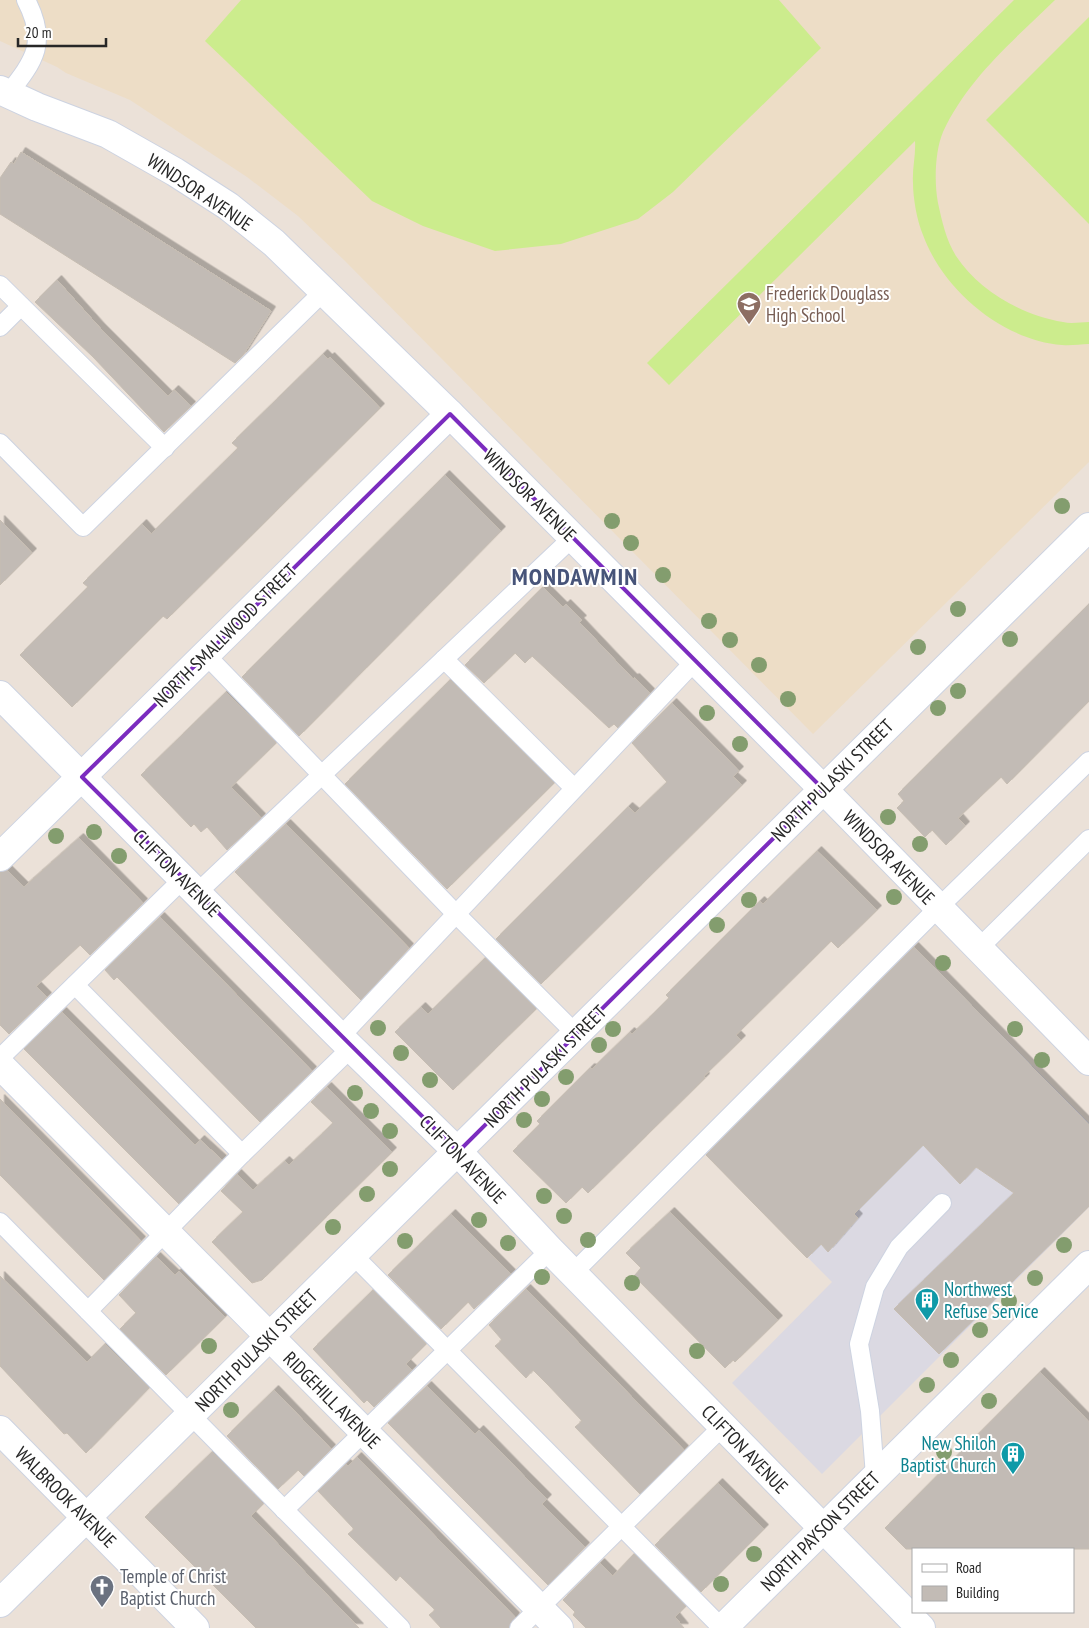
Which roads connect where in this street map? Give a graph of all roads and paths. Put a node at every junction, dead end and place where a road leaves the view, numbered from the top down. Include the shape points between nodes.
1 (26, 0) edge
2 (3, 96) edge
3 (0, 285) edge
4 (325, 290) junction
5 (22, 306) junction
6 (0, 327) edge
7 (450, 414) junction
8 (0, 443) edge
9 (164, 448) junction
10 (1089, 527) edge
11 (572, 538) junction
12 (205, 654) junction
13 (444, 659) junction
14 (694, 662) junction
15 (0, 695) edge
16 (1089, 761) edge
17 (322, 775) junction
18 (82, 777) junction
19 (574, 788) junction
20 (823, 789) junction
21 (1089, 839) edge
22 (0, 857) edge
23 (190, 886) junction
24 (938, 908) junction
25 (456, 914) junction
26 (978, 949) junction
27 (75, 985) junction
28 (576, 1034) junction
29 (345, 1043) junction
30 (0, 1058) edge
31 (1089, 1061) edge
32 (0, 1065) edge
33 (458, 1152) junction
34 (242, 1154) junction
35 (942, 1203) dead end
36 (0, 1222) edge
37 (166, 1232) junction
38 (550, 1250) junction
39 (353, 1255) junction
40 (1089, 1265) edge
41 (573, 1273) junction
42 (88, 1311) junction
43 (269, 1336) junction
44 (446, 1349) junction
45 (191, 1414) junction
46 (723, 1426) junction
47 (0, 1430) edge
48 (364, 1431) junction
49 (875, 1476) junction
50 (284, 1510) junction
51 (86, 1518) junction
52 (622, 1526) junction
53 (822, 1528) junction
54 (0, 1603) edge
55 (539, 1608) junction
56 (185, 1625) edge
57 (401, 1628) edge
58 (519, 1628) edge
59 (559, 1628) edge
60 (722, 1628) edge
61 (921, 1628) edge

1 - 2 lane via 36,21 37,48 30,67
2 - 4 street, WINDSOR AVENUE via 108,134 176,172 228,206
3 - 5 lane
4 - 7 street, WINDSOR AVENUE
4 - 9 lane
5 - 6 lane
5 - 9 lane
7 - 11 street, WINDSOR AVENUE
7 - 12 street, NORTH SMALLWOOD STREET
8 - 9 lane via 83,527
10 - 20 street, NORTH PULASKI STREET
11 - 13 lane
11 - 14 street, WINDSOR AVENUE
12 - 17 lane
12 - 18 street, NORTH SMALLWOOD STREET
13 - 17 lane
13 - 19 lane
14 - 19 lane
14 - 20 street, WINDSOR AVENUE
15 - 18 street, CLIFTON AVENUE
16 - 24 lane
17 - 23 lane
17 - 25 lane
18 - 22 street, NORTH SMALLWOOD STREET
18 - 23 street, CLIFTON AVENUE
19 - 25 lane
20 - 24 street, WINDSOR AVENUE
20 - 28 street, NORTH PULASKI STREET
21 - 26 lane
23 - 27 lane
23 - 29 street, CLIFTON AVENUE
24 - 26 street, WINDSOR AVENUE
24 - 41 lane
25 - 28 lane
25 - 29 lane
26 - 31 street, WINDSOR AVENUE
27 - 30 lane
27 - 34 lane
28 - 33 street, NORTH PULASKI STREET
29 - 33 street, CLIFTON AVENUE
29 - 34 lane
32 - 37 street, RIDGEHILL AVENUE
33 - 38 street, CLIFTON AVENUE
33 - 39 street, NORTH PULASKI STREET
34 - 37 lane
35 - 49 lane via 899,1247 875,1287 859,1344 870,1411
36 - 42 lane
37 - 42 lane
37 - 43 street, RIDGEHILL AVENUE
38 - 41 street, CLIFTON AVENUE
38 - 44 lane
39 - 43 street, NORTH PULASKI STREET
39 - 44 lane
40 - 49 street, NORTH PAYSON STREET
41 - 46 street, CLIFTON AVENUE
42 - 45 lane
43 - 45 street, NORTH PULASKI STREET
43 - 48 street, RIDGEHILL AVENUE
44 - 48 lane
44 - 52 lane
45 - 50 lane
45 - 51 street, NORTH PULASKI STREET
46 - 52 lane
46 - 53 street, CLIFTON AVENUE
47 - 51 street, WALBROOK AVENUE
48 - 50 lane
48 - 55 street, RIDGEHILL AVENUE
49 - 53 street, NORTH PAYSON STREET
50 - 57 lane
51 - 54 street, NORTH PULASKI STREET
51 - 56 street, WALBROOK AVENUE
52 - 55 lane
52 - 60 lane
53 - 60 street, NORTH PAYSON STREET
53 - 61 street, CLIFTON AVENUE
55 - 58 lane
55 - 59 street, RIDGEHILL AVENUE

